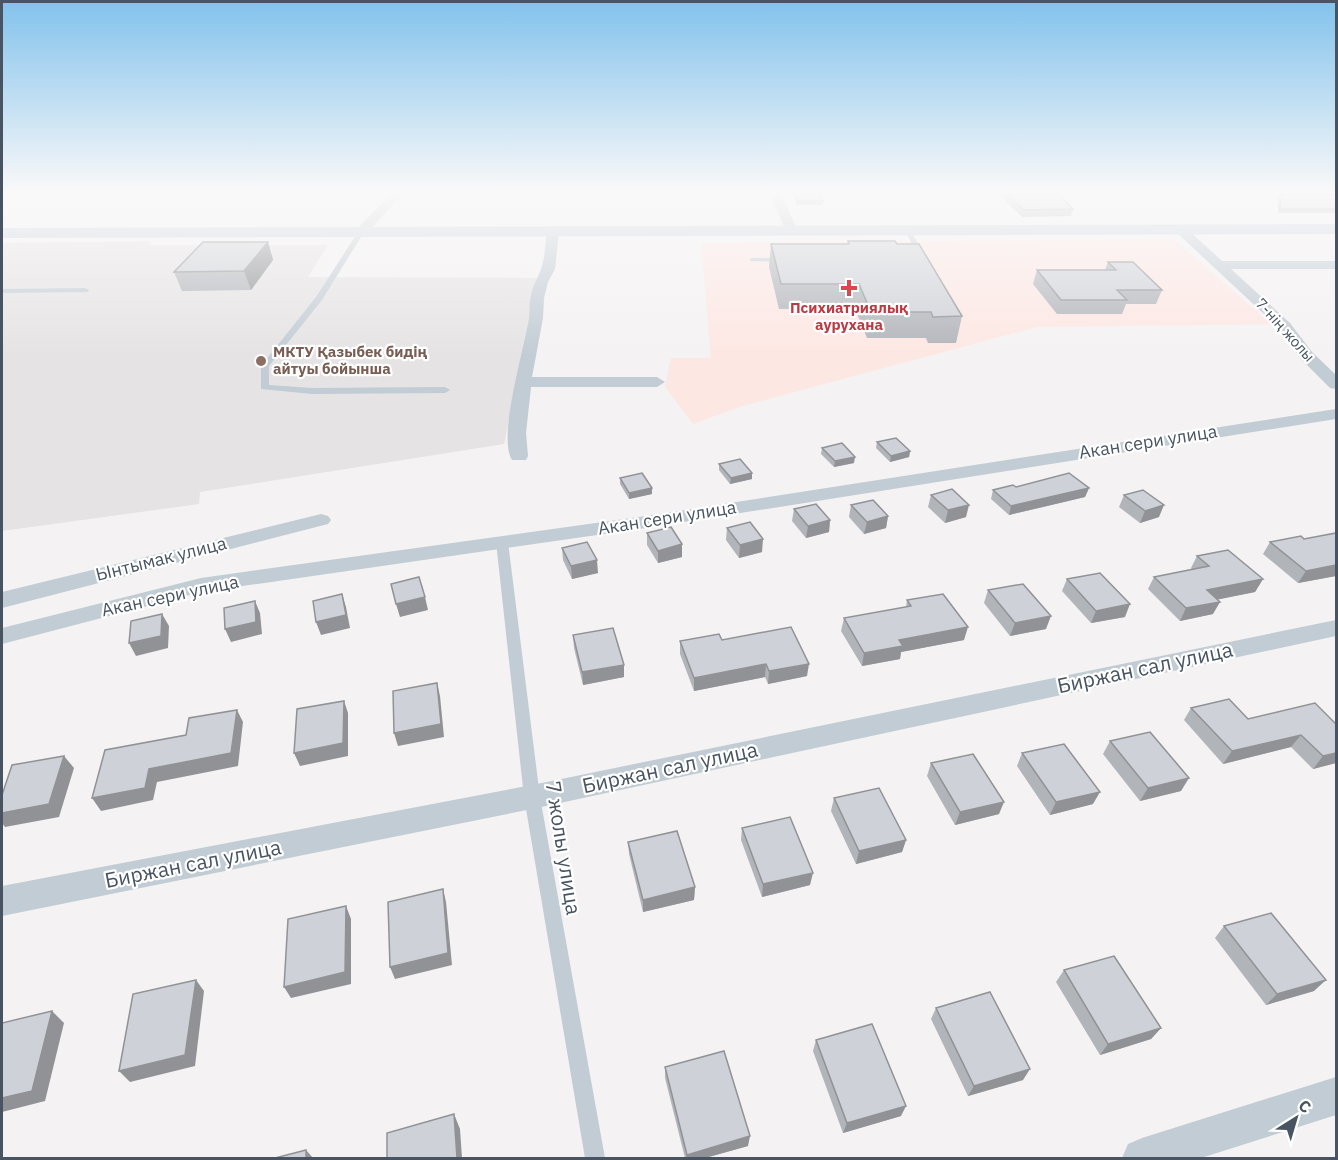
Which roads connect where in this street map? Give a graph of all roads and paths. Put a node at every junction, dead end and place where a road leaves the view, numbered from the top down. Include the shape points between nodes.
1 (351, 248) edge
2 (551, 248) edge
3 (917, 248) edge
4 (1201, 248) edge
5 (752, 260) dead end
6 (798, 260) edge
7 (912, 260) edge
8 (1220, 265) junction
9 (1336, 265) edge
10 (85, 290) dead end
11 (2, 291) edge
12 (523, 382) junction
13 (657, 382) dead end
14 (1336, 384) edge
15 (445, 390) dead end
16 (1336, 414) edge
17 (519, 456) dead end
18 (321, 520) dead end
19 (502, 542) junction
20 (2, 600) edge
21 (1336, 628) edge
22 (2, 636) edge
23 (532, 796) junction
24 (2, 901) edge
25 (1336, 1095) edge
26 (595, 1158) edge
27 (1143, 1158) edge

1 - 15 lane via 319,298 265,366 264,387 312,391
2 - 12 street via 537,298
3 - 7 lane via 925,263
4 - 8 street, 7-нің жолы
5 - 6 lane
8 - 9 street
8 - 14 street, 7-нің жолы via 1285,326 1306,355
10 - 11 lane
12 - 13 street
12 - 17 street via 517,433
16 - 19 street, Акан сери улица
18 - 20 street, Ынтымак улица
19 - 22 street, Акан сери улица via 201,585
19 - 23 lane, 7 жолы улица
21 - 23 street, Биржан сал улица
23 - 24 street, Биржан сал улица
23 - 26 lane, 7 жолы улица
25 - 27 street

